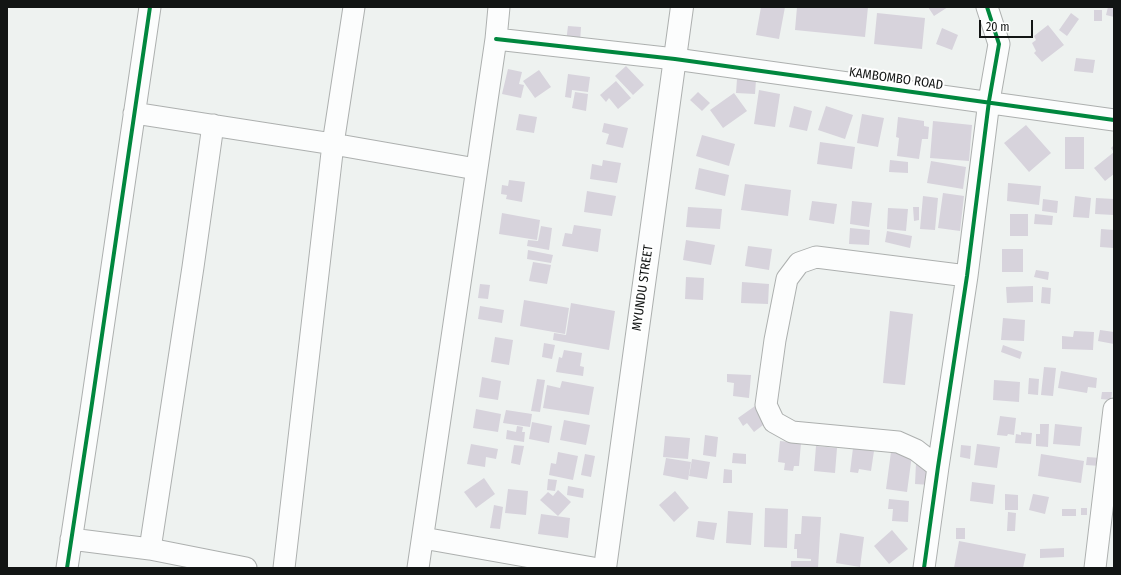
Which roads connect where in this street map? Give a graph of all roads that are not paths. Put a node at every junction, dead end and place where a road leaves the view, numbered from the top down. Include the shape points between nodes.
1 (150, 7) edge
2 (354, 7) edge
3 (499, 7) edge
4 (682, 7) edge
5 (987, 7) edge
6 (496, 39) junction
7 (675, 59) junction
8 (989, 102) junction
9 (134, 113) junction
10 (1114, 120) edge
11 (213, 125) junction
12 (333, 144) junction
13 (476, 169) junction
14 (967, 276) junction
15 (1113, 420) edge
16 (938, 467) junction
17 (423, 538) junction
18 (71, 539) junction
19 (150, 550) junction
20 (67, 568) edge
21 (246, 568) edge
22 (284, 568) edge
23 (418, 568) edge
24 (593, 568) edge
25 (605, 568) edge
26 (924, 568) edge
27 (1095, 568) edge

1 - 9 street
2 - 12 street
3 - 6 street
4 - 7 street, MYUNDU STREET
5 - 8 street via 999,44
6 - 7 street, KAMBOMBO ROAD
6 - 13 street
7 - 8 street, KAMBOMBO ROAD
7 - 25 street, MYUNDU STREET
8 - 10 street, KAMBOMBO ROAD
8 - 14 street
9 - 11 street
9 - 18 street
11 - 12 street
11 - 19 street
12 - 13 street
12 - 22 street
13 - 17 street
14 - 16 street
14 - 16 street via 816,257 799,263 787,279 775,340 766,406 774,422 792,432 898,442 916,450
15 - 27 street
16 - 26 street
17 - 23 street
17 - 24 street
18 - 19 street
18 - 20 street
19 - 21 street

